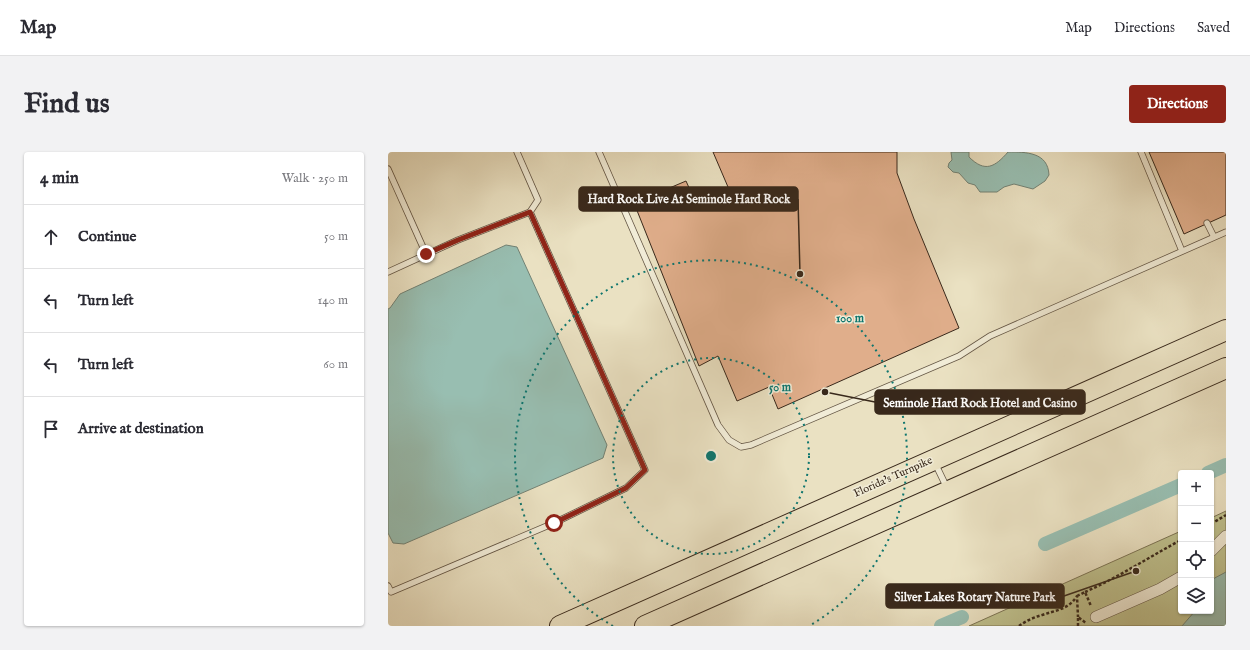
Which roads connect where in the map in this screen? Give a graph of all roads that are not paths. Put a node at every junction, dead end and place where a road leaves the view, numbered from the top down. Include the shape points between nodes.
1 (517, 152) edge
2 (599, 152) edge
3 (1141, 152) edge
4 (388, 169) edge
5 (530, 212) junction
6 (1207, 224) dead end
7 (1226, 232) edge
8 (1214, 237) junction
9 (1182, 251) junction
10 (426, 254) junction
11 (388, 272) edge
12 (1226, 330) edge
13 (1226, 368) edge
14 (933, 460) junction
15 (948, 491) junction
16 (1226, 536) edge
17 (1214, 548) edge
18 (1179, 578) edge
19 (388, 586) edge
20 (1096, 617) road end
21 (560, 626) edge
22 (645, 626) edge

1 - 5 lane via 538,200
2 - 9 lane via 718,425 729,440 741,447 751,445 959,356 990,336
3 - 9 lane
4 - 10 lane
5 - 10 lane
5 - 19 lane via 645,470 626,488 554,523 391,592
6 - 8 lane
7 - 8 lane
8 - 9 lane
10 - 11 lane
12 - 14 highway, Florida's Turnpike
13 - 15 highway
14 - 15 lane
14 - 21 highway, Florida's Turnpike
15 - 22 highway
16 - 17 street
18 - 20 street

